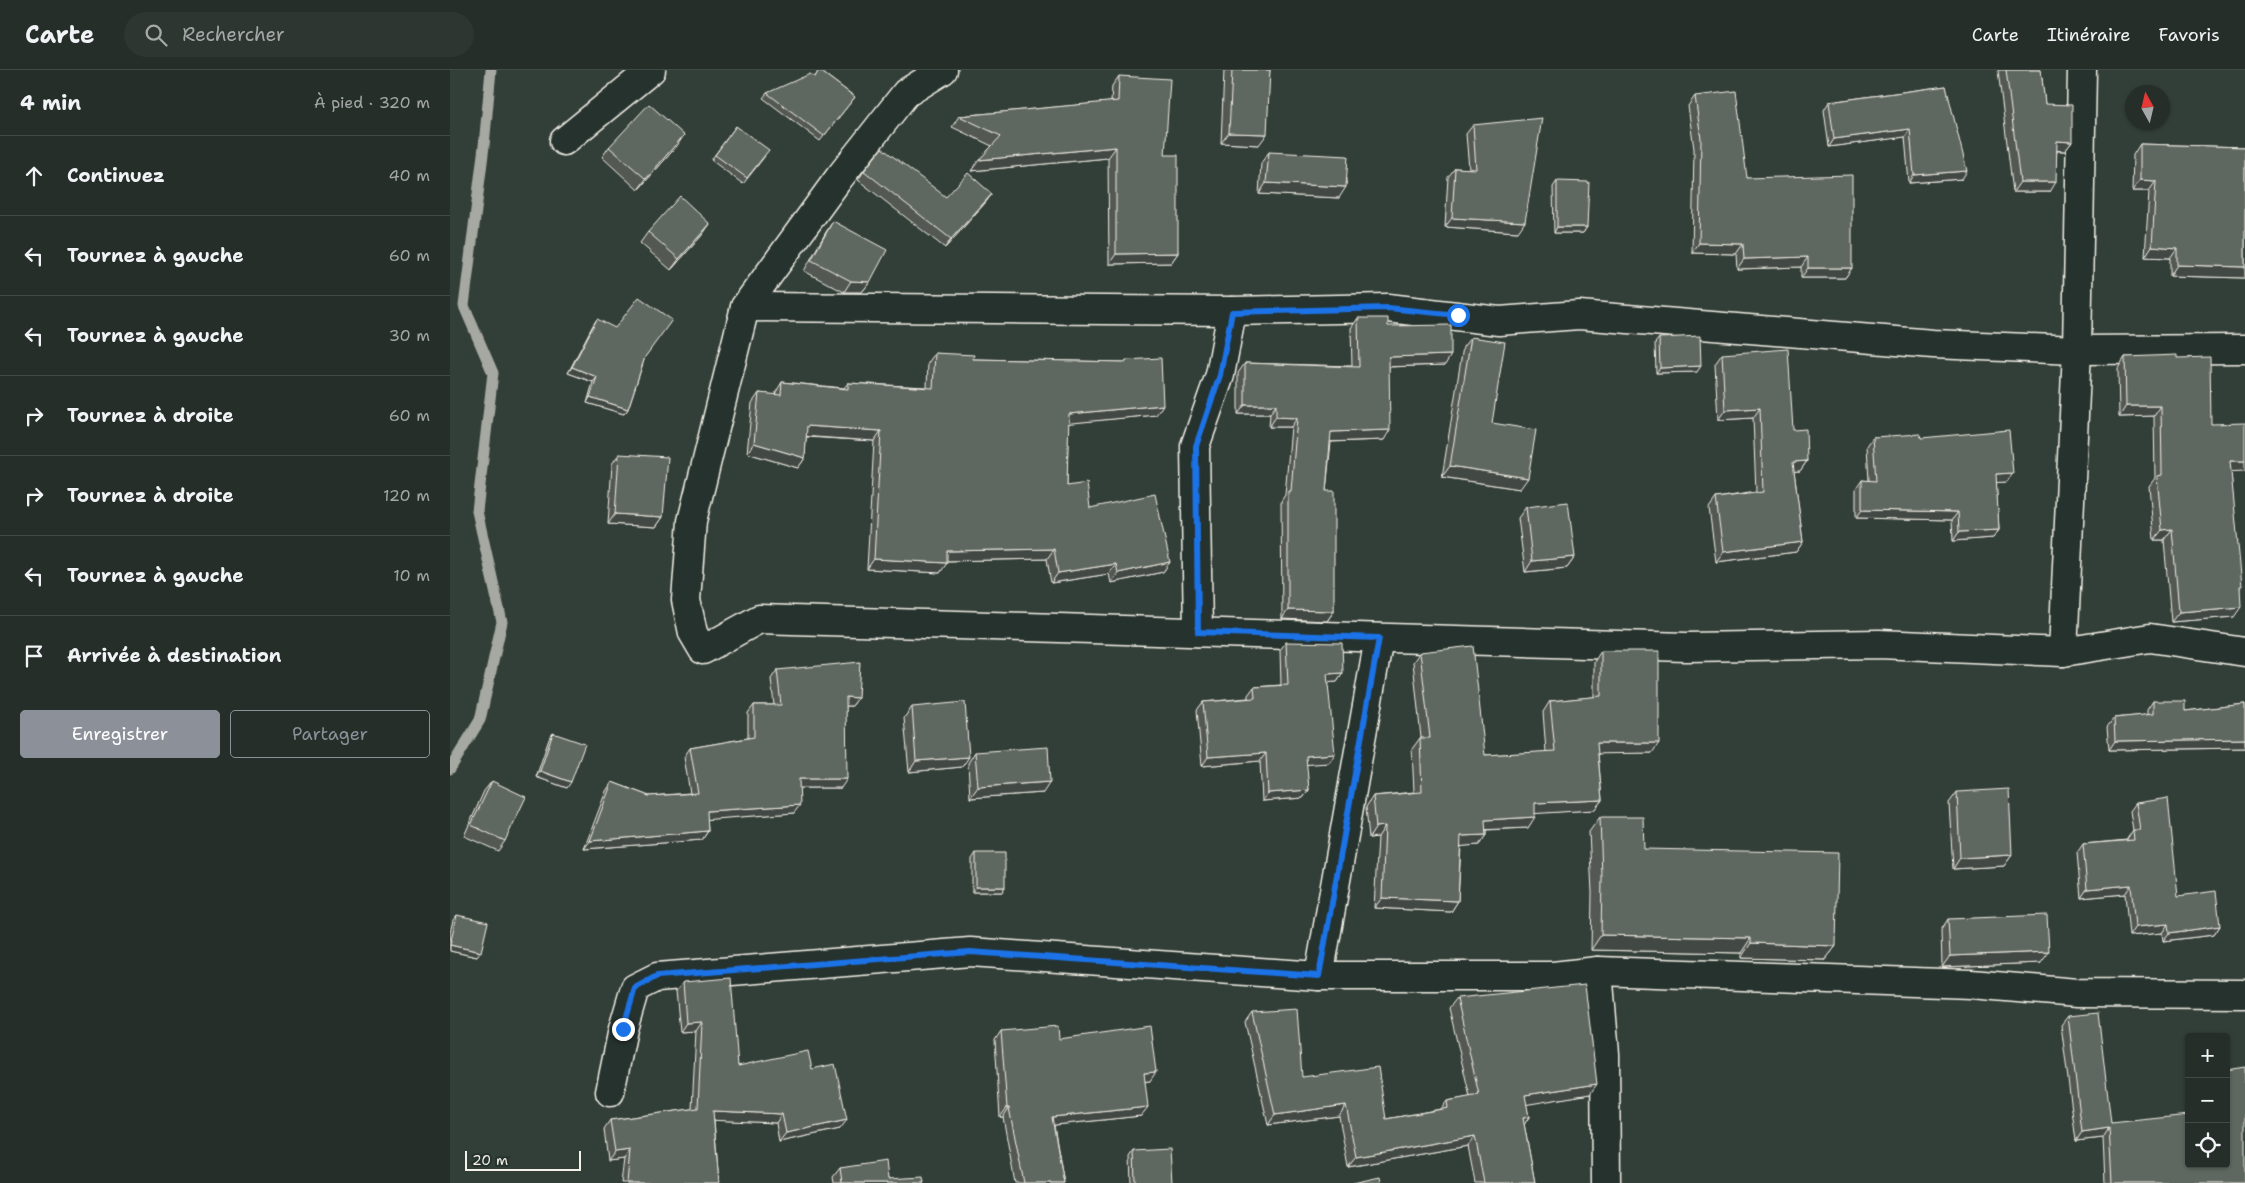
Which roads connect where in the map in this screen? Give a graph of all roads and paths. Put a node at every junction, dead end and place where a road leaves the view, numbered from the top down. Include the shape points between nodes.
1 (652, 70) edge
2 (943, 70) edge
3 (2082, 70) edge
4 (564, 141) dead end
5 (745, 307) junction
6 (1232, 312) junction
7 (2245, 349) edge
8 (2077, 350) junction
9 (1198, 632) junction
10 (1379, 638) junction
11 (2063, 652) junction
12 (2245, 652) edge
13 (1598, 971) junction
14 (1319, 976) junction
15 (2245, 994) edge
16 (610, 1092) dead end
17 (1606, 1183) edge

1 - 4 street
2 - 5 street via 906,93
3 - 8 street
5 - 6 street
5 - 9 street via 692,521 686,600 693,633 703,650 759,618
6 - 8 street via 1388,308 1499,322 1579,315 1933,344
6 - 9 street via 1220,375 1196,446
7 - 8 street
8 - 11 street
9 - 10 street
10 - 11 street via 1686,647 1879,644
10 - 14 street
11 - 12 street via 2150,638
13 - 14 street via 1553,976
13 - 15 street via 1971,984 2077,993
13 - 17 street via 1606,1054
14 - 16 street via 970,952 657,976 635,988

